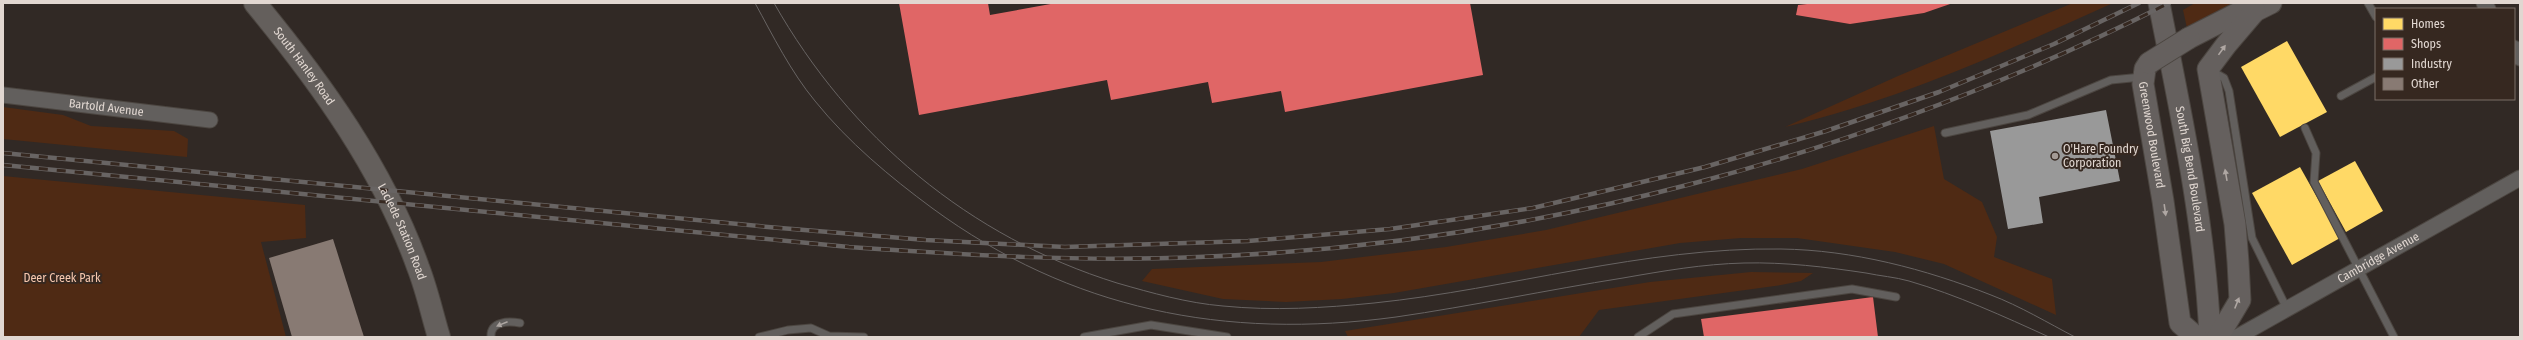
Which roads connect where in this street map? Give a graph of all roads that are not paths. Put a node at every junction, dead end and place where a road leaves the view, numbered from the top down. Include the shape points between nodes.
1 (255, 3) edge
2 (2159, 3) edge
3 (2368, 3) edge
4 (2263, 7) edge
5 (2375, 15) edge
6 (2192, 37) junction
7 (2146, 69) junction
8 (2208, 69) junction
9 (2375, 78) edge
10 (3, 95) edge
11 (2341, 96) dead end
12 (210, 120) dead end
13 (2305, 128) dead end
14 (351, 132) joint
15 (1945, 133) dead end
16 (2520, 178) edge
17 (2359, 270) junction
18 (1896, 297) dead end
19 (2287, 309) junction
20 (520, 323) dead end
21 (439, 337) edge
22 (491, 337) edge
23 (759, 337) edge
24 (864, 337) edge
25 (1084, 337) edge
26 (1227, 337) edge
27 (1638, 337) edge
28 (2196, 337) edge
29 (2210, 337) edge
30 (2218, 337) edge
31 (2237, 337) edge
32 (2394, 337) edge

1 - 14 main road, South Hanley Road via 289,45
2 - 29 street, South Big Bend Boulevard via 2199,213 2207,277
3 - 5 lane
4 - 6 street via 2238,13
8 -> 4 street via 2226,45
6 - 7 street, bridge
6 - 8 street
7 - 15 lane via 2111,80 2028,115
7 -> 28 street, Greenwood Boulevard via 2143,84 2180,323
8 - 19 lane via 2224,78 2229,91 2252,238
30 -> 8 street via 2240,300 2235,224
9 - 11 lane
10 - 12 street, Bartold Avenue
13 - 17 lane via 2316,153 2314,182
14 - 21 main road, Laclede Station Road via 371,166 413,254
16 - 17 street, Cambridge Avenue
17 - 19 street, Cambridge Avenue
17 - 32 lane
18 - 27 lane via 1852,289 1673,314
19 - 31 street, Cambridge Avenue
20 -> 22 lane via 509,321 500,324 494,328
23 - 24 lane via 811,328 829,336
25 - 26 lane via 1151,326

